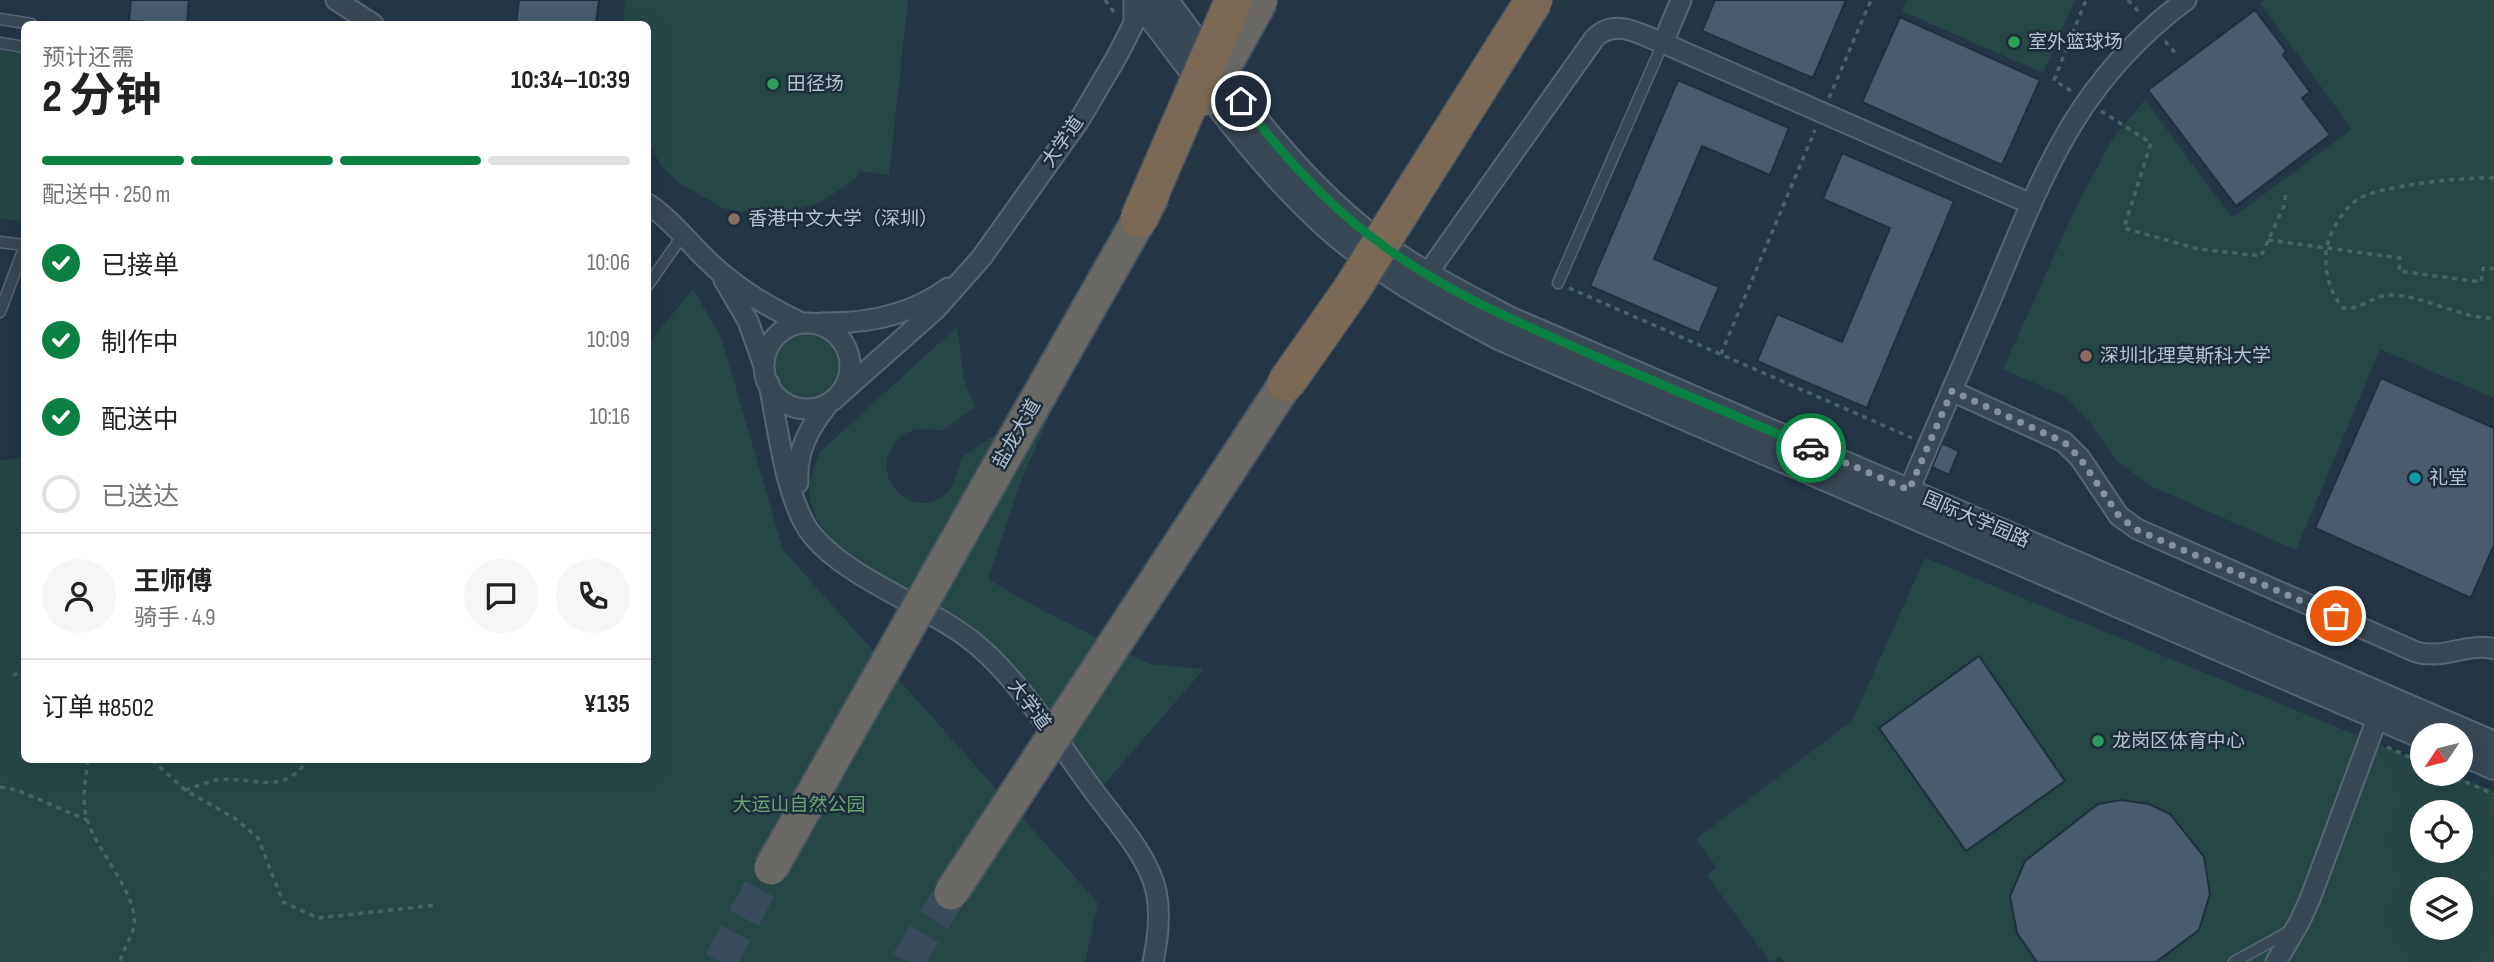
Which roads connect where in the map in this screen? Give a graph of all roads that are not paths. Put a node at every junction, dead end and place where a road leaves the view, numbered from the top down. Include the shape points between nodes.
1 (336, 0) edge
2 (1136, 0) edge
3 (1166, 0) edge
4 (1234, 0) edge
5 (1261, 0) edge
6 (1534, 0) edge
7 (1681, 0) edge
8 (2186, 0) edge
9 (0, 19) edge
10 (368, 21) edge
11 (21, 22) edge
12 (0, 43) edge
13 (1663, 43) junction
14 (21, 46) edge
15 (2031, 204) junction
16 (651, 206) edge
17 (1139, 219) junction
18 (684, 234) junction
19 (0, 242) edge
20 (21, 246) edge
21 (21, 255) edge
22 (718, 270) junction
23 (968, 273) junction
24 (651, 281) edge
25 (1421, 282) junction
26 (1558, 282) road end
27 (0, 312) edge
28 (808, 323) junction
29 (767, 378) junction
30 (1286, 383) joint
31 (1952, 391) junction
32 (833, 399) junction
33 (1904, 501) junction
34 (802, 519) junction
35 (2494, 649) edge
36 (2378, 716) junction
37 (2410, 731) edge
38 (2494, 744) edge
39 (2473, 758) edge
40 (2494, 767) edge
41 (771, 868) tunnel mouth
42 (951, 892) tunnel mouth
43 (2299, 923) junction
44 (1153, 962) edge
45 (2234, 962) edge
46 (2276, 962) edge

1 - 10 street
2 - 23 street, 大学道 via 1134,23 1080,118
2 - 25 street, 国际大学园路 via 1300,201 1356,250
3 - 25 street, 国际大学园路 via 1267,134 1313,186
4 - 17 highway, bridge
5 - 17 highway, 盐龙大道, bridge
6 - 30 highway, bridge via 1350,292
7 - 13 street
8 - 15 street via 2124,55 2086,101 2059,144
9 - 11 lane
12 - 14 lane
13 - 15 street
13 - 25 street via 1624,28 1601,31
13 - 26 lane
15 - 31 street
16 - 18 street
17 - 41 highway, 盐龙大道, bridge
18 - 22 street
18 - 24 lane
19 - 20 lane
21 - 27 lane
22 - 28 street via 752,297
22 - 29 street via 748,321
23 - 28 street, 大学道 via 941,293 896,315 868,322
23 - 32 street, 大学道 via 936,310
25 - 33 street, 国际大学园路 via 1501,338
28 - 29 street, 大学道 via 790,326 770,344 765,357
28 - 32 street, 大学道 via 827,327 837,335 850,357 847,384
29 - 32 street via 777,396 795,406 815,408
29 - 34 street, 大学道
30 - 42 highway, bridge
31 - 33 street
31 - 35 street via 2064,442 2119,516 2137,530 2416,652 2434,656 2479,647
32 - 34 street, 大学道 via 811,426 798,460
33 - 36 street, 国际大学园路
33 - 38 street, 国际大学园路
34 - 44 street, 大学道 via 840,561 977,645 1018,690 1151,874 1158,901
36 - 37 street, 国际大学园路
36 - 43 street
39 - 40 street
43 - 45 lane
43 - 46 street

